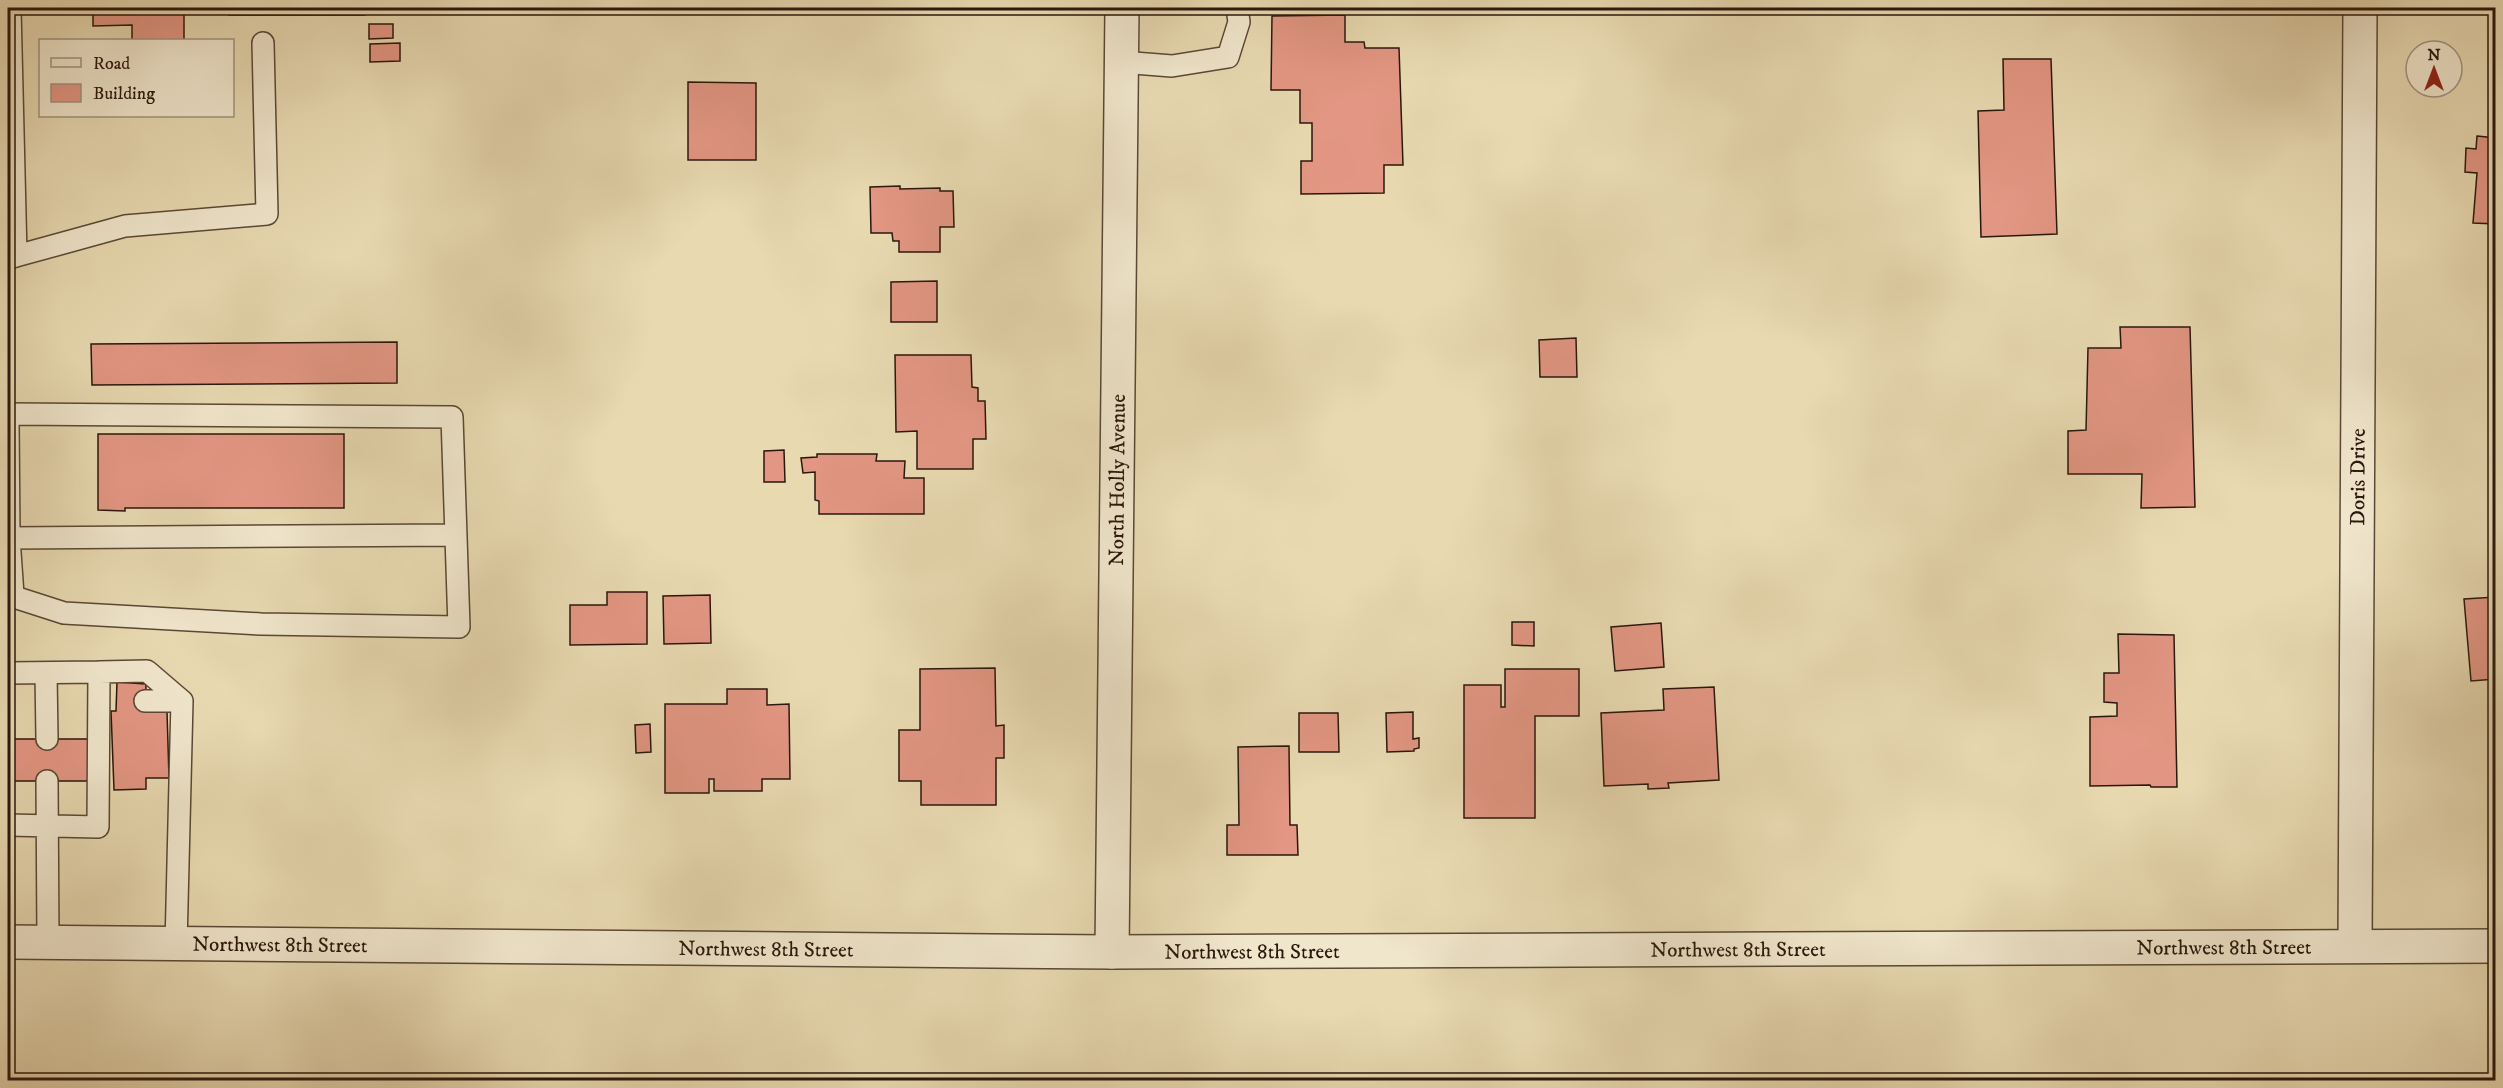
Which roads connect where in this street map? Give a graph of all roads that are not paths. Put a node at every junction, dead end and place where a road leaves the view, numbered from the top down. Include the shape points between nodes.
1 (10, 8) edge
2 (1122, 8) edge
3 (1237, 8) edge
4 (2360, 8) edge
5 (262, 44) dead end
6 (9, 59) edge
7 (1121, 62) junction
8 (12, 257) edge
9 (8, 414) edge
10 (8, 420) edge
11 (456, 535) junction
12 (9, 538) junction
13 (10, 595) edge
14 (99, 672) junction
15 (8, 673) edge
16 (46, 673) junction
17 (145, 701) dead end
18 (182, 701) junction
19 (47, 739) dead end
20 (47, 781) dead end
21 (8, 825) edge
22 (47, 826) junction
23 (8, 942) edge
24 (48, 942) junction
25 (176, 945) junction
26 (2355, 945) junction
27 (2496, 946) edge
28 (1112, 952) junction

1 - 6 lane
2 - 7 street, North Holly Avenue
3 - 7 lane via 1239,21 1228,57 1172,66
4 - 26 street, Doris Drive
5 - 8 lane via 267,214 125,226
6 - 8 lane
7 - 28 street, North Holly Avenue
9 - 11 lane via 452,417
10 - 12 lane
11 - 12 lane
11 - 13 lane via 459,627 261,624 64,613
12 - 13 lane
14 - 16 lane
14 - 18 lane via 147,671
14 - 22 lane via 108,701 98,827
15 - 16 lane
16 - 19 lane
17 - 18 lane
18 - 25 lane
20 - 22 lane
21 - 22 lane
22 - 24 lane
23 - 24 street, Northwest 8th Street
24 - 25 street, Northwest 8th Street
25 - 28 street, Northwest 8th Street
26 - 27 street, Northwest 8th Street
26 - 28 street, Northwest 8th Street

